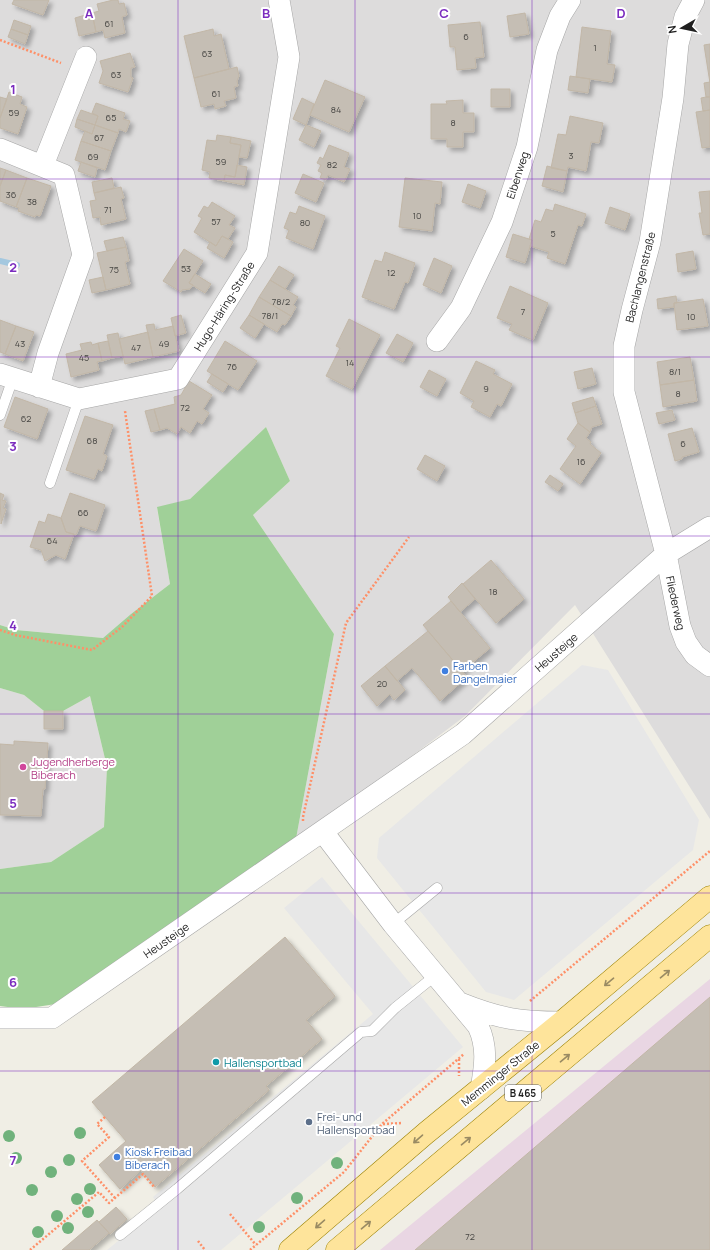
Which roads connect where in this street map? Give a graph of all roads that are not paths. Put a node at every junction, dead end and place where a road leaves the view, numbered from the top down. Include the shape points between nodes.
1 (279, 0) edge
2 (570, 0) edge
3 (694, 0) edge
4 (83, 64) road end
5 (0, 149) edge
6 (43, 165) junction
7 (437, 340) dead end
8 (6, 376) edge
9 (39, 387) junction
10 (79, 399) junction
11 (0, 416) edge
12 (50, 483) dead end
13 (710, 527) edge
14 (666, 554) junction
15 (710, 666) edge
16 (315, 837) junction
17 (437, 888) dead end
18 (710, 897) edge
19 (393, 924) junction
20 (710, 936) edge
21 (436, 975) junction
22 (460, 1002) junction
23 (0, 1018) edge
24 (562, 1022) junction
25 (481, 1089) junction
26 (120, 1235) dead end
27 (290, 1250) edge
28 (337, 1250) edge

1 - 10 street, Hugo-Häring-Straße via 289,57 257,253 178,379
2 - 7 street, Eibenweg via 560,16 547,50 527,147 502,222 461,308
3 - 14 street, Bachlangenstraße via 685,17 678,44 673,98 650,242 624,346 624,392
4 - 6 street
5 - 6 street
6 - 9 street via 64,175 83,255 48,353
8 - 9 street, Hugo-Häring-Straße
8 - 11 lane
9 - 10 street, Hugo-Häring-Straße
10 - 12 lane
13 - 14 street, Heusteige
14 - 15 street, Fliederweg via 680,626 686,642 695,655
14 - 16 street, Heusteige via 463,734
16 - 19 street
16 - 23 street, Heusteige via 52,1018
17 - 19 lane
18 -> 24 main road, Memminger Straße / B 465
19 - 21 street
28 -> 20 main road, B 465
21 - 22 street
21 - 26 lane via 395,1008 372,1031 361,1032
22 - 24 street via 490,1015 509,1019
22 - 25 street via 478,1026 484,1039 486,1060
24 - 25 main road, Memminger Straße / B 465
25 -> 27 main road, Memminger Straße / B 465

